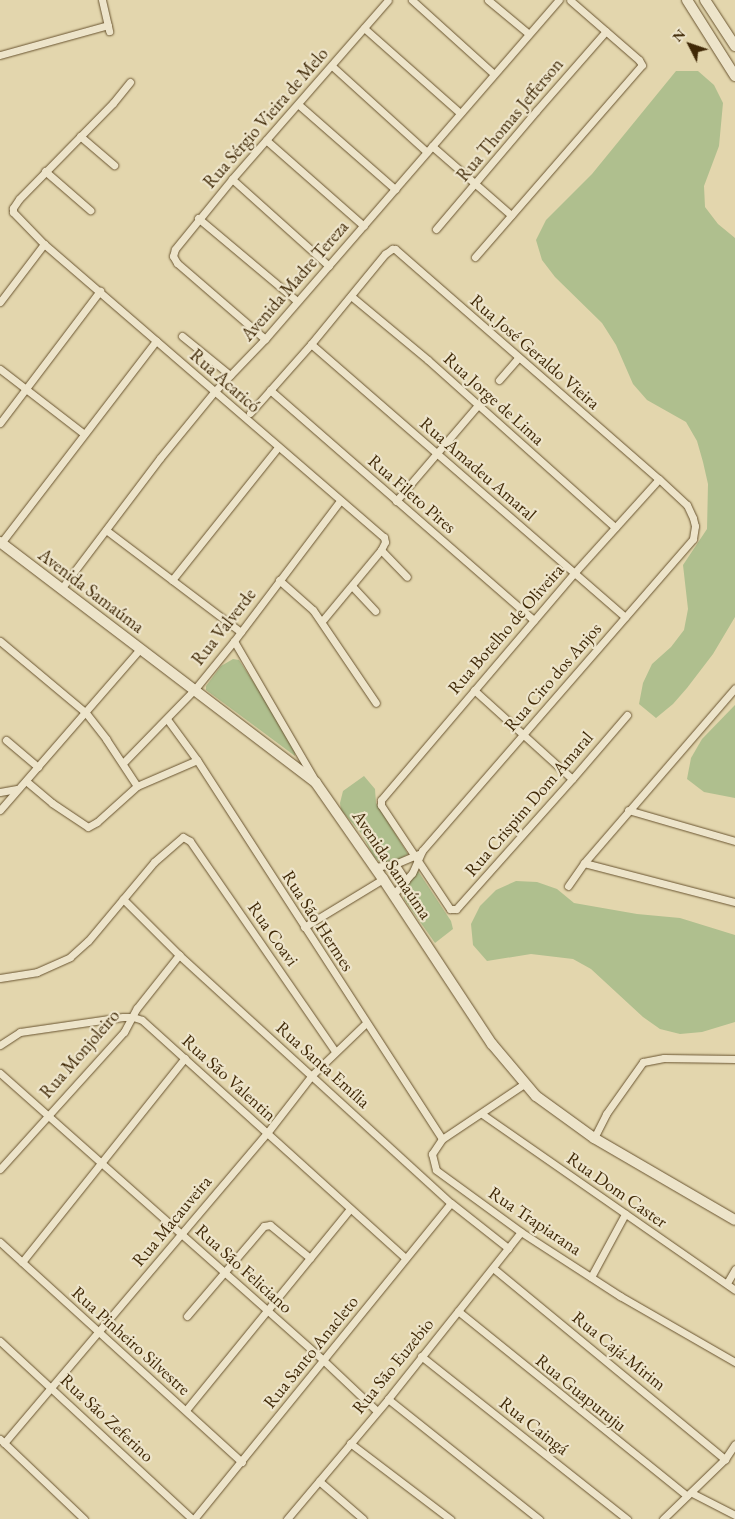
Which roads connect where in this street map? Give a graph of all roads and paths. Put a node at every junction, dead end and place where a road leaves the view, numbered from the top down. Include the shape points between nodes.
1 (102, 0) edge
2 (388, 0) edge
3 (412, 0) edge
4 (488, 0) edge
5 (559, 0) edge
6 (570, 0) edge
7 (687, 0) edge
8 (705, 0) edge
9 (364, 28) junction
10 (606, 31) junction
11 (529, 34) junction
12 (735, 46) edge
13 (0, 55) edge
14 (332, 66) junction
15 (494, 74) junction
16 (735, 76) edge
17 (130, 82) dead end
18 (299, 105) junction
19 (460, 114) junction
20 (80, 136) junction
21 (266, 140) junction
22 (432, 146) junction
23 (427, 152) junction
24 (114, 165) dead end
25 (45, 172) junction
26 (232, 179) junction
27 (476, 182) junction
28 (395, 188) junction
29 (90, 210) dead end
30 (511, 215) junction
31 (198, 218) junction
32 (364, 226) junction
33 (436, 229) dead end
34 (44, 244) junction
35 (475, 257) dead end
36 (328, 266) junction
37 (100, 291) junction
38 (351, 296) junction
39 (298, 301) junction
40 (0, 302) edge
41 (182, 336) dead end
42 (266, 339) junction
43 (156, 341) junction
44 (311, 344) junction
45 (518, 358) junction
46 (0, 369) edge
47 (230, 375) junction
48 (499, 380) dead end
49 (26, 389) junction
50 (270, 390) junction
51 (214, 392) junction
52 (478, 405) junction
53 (250, 413) dead end
54 (0, 423) edge
55 (84, 434) junction
56 (278, 447) junction
57 (437, 453) junction
58 (659, 479) junction
59 (340, 501) junction
60 (396, 501) junction
61 (615, 527) junction
62 (106, 530) junction
63 (0, 542) edge
64 (381, 550) junction
65 (575, 572) junction
66 (407, 577) dead end
67 (172, 580) junction
68 (279, 580) junction
69 (352, 586) junction
70 (61, 589) junction
71 (375, 612) dead end
72 (625, 617) junction
73 (534, 620) junction
74 (322, 621) junction
75 (241, 632) junction
76 (0, 641) edge
77 (234, 641) junction
78 (140, 649) junction
79 (735, 688) edge
80 (194, 690) junction
81 (474, 690) junction
82 (376, 703) dead end
83 (86, 714) junction
84 (627, 715) dead end
85 (167, 719) junction
86 (522, 735) junction
87 (6, 740) dead end
88 (197, 760) junction
89 (123, 763) junction
90 (38, 767) junction
91 (572, 779) junction
92 (26, 781) junction
93 (316, 783) junction
94 (137, 786) junction
95 (18, 789) junction
96 (0, 792) edge
97 (0, 810) edge
98 (628, 810) junction
99 (735, 841) edge
100 (416, 858) junction
101 (584, 863) junction
102 (395, 864) junction
103 (375, 867) junction
104 (383, 879) junction
105 (406, 880) junction
106 (568, 886) dead end
107 (394, 895) junction
108 (123, 899) junction
109 (735, 902) edge
110 (304, 927) junction
111 (179, 955) junction
112 (0, 978) edge
113 (133, 1016) junction
114 (366, 1023) junction
115 (0, 1045) edge
116 (335, 1051) junction
117 (185, 1058) junction
118 (735, 1059) edge
119 (0, 1073) edge
120 (312, 1075) junction
121 (524, 1084) junction
122 (482, 1114) junction
123 (47, 1115) junction
124 (267, 1133) junction
125 (594, 1138) junction
126 (442, 1140) junction
127 (101, 1162) junction
128 (0, 1169) edge
129 (451, 1203) junction
130 (350, 1209) junction
131 (625, 1214) junction
132 (735, 1220) edge
133 (522, 1232) junction
134 (182, 1233) junction
135 (0, 1242) edge
136 (508, 1248) junction
137 (310, 1258) junction
138 (405, 1258) junction
139 (22, 1262) junction
140 (493, 1268) junction
141 (735, 1269) edge
142 (224, 1272) junction
143 (591, 1277) junction
144 (727, 1283) junction
145 (735, 1290) edge
146 (267, 1310) junction
147 (458, 1311) junction
148 (187, 1316) dead end
149 (98, 1331) junction
150 (0, 1341) edge
151 (422, 1356) junction
152 (323, 1360) junction
153 (735, 1362) edge
154 (51, 1387) junction
155 (388, 1399) junction
156 (186, 1410) junction
157 (377, 1410) junction
158 (2, 1441) edge
159 (350, 1443) junction
160 (735, 1444) edge
161 (725, 1459) junction
162 (242, 1462) junction
163 (319, 1482) junction
164 (689, 1495) junction
165 (735, 1515) edge
166 (84, 1519) edge
167 (193, 1519) edge
168 (287, 1519) edge
169 (363, 1519) edge
170 (450, 1519) edge
171 (540, 1519) edge
172 (627, 1519) edge
173 (663, 1519) edge

1 - 13 street via 109,28
2 - 9 street, Rua Sérgio Vieira de Melo
3 - 15 street
4 - 11 street
5 - 11 street, Avenida Madre Tereza
6 - 10 street
7 - 16 street
8 - 12 street
9 - 14 street, Rua Sérgio Vieira de Melo
9 - 19 street
10 - 27 street, Rua Thomas Jefferson
10 - 30 street via 642,65
11 - 15 street, Avenida Madre Tereza
14 - 18 street, Rua Sérgio Vieira de Melo
14 - 23 street
15 - 19 street, Avenida Madre Tereza
17 - 20 street
18 - 21 street, Rua Sérgio Vieira de Melo
18 - 28 street
19 - 22 street, Avenida Madre Tereza
20 - 24 street
20 - 25 street
21 - 26 street, Rua Sérgio Vieira de Melo
21 - 32 street
22 - 23 street, Avenida Madre Tereza
22 - 27 street
23 - 28 street, Avenida Madre Tereza
25 - 29 street
25 - 34 street, Rua Acaricó via 13,208 16,216
26 - 31 street, Rua Sérgio Vieira de Melo
26 - 36 street
27 - 30 street
27 - 33 street, Rua Thomas Jefferson
28 - 32 street, Avenida Madre Tereza
30 - 35 street
31 - 39 street
31 - 42 street, Rua Sérgio Vieira de Melo via 175,249 174,259
32 - 36 street, Avenida Madre Tereza
34 - 37 street, Rua Acaricó
34 - 40 street
36 - 39 street, Avenida Madre Tereza
37 - 43 street, Rua Acaricó
37 - 49 street
38 - 44 street
38 - 45 street, Rua José Geraldo Vieira via 392,249
38 - 52 street, Rua Jorge de Lima
39 - 42 street, Avenida Madre Tereza
41 - 47 street
42 - 47 street, Avenida Madre Tereza
43 - 51 street, Rua Acaricó
43 - 55 street
44 - 50 street
44 - 57 street, Rua Amadeu Amaral
45 - 48 street
45 - 58 street, Rua José Geraldo Vieira
46 - 49 street
47 - 51 street, Avenida Madre Tereza
49 - 54 street
49 - 55 street
50 - 53 street
50 - 60 street, Rua Fileto Pires
51 - 56 street, Rua Acaricó
51 - 62 street, Avenida Madre Tereza
52 - 57 street
52 - 61 street, Rua Jorge de Lima
55 - 63 street
56 - 59 street, Rua Acaricó
56 - 67 street
57 - 60 street
57 - 65 street, Rua Amadeu Amaral
58 - 61 street, Rua Botelho de Oliveira
58 - 72 street, Rua Ciro dos Anjos via 687,505 695,526 693,539
59 - 64 street, Rua Acaricó via 384,537
59 - 68 street, Rua Valverde
60 - 73 street, Rua Fileto Pires
61 - 65 street, Rua Botelho de Oliveira
62 - 67 street
62 - 70 street, Avenida Madre Tereza
63 - 70 street, Avenida Samaúma
64 - 66 street
64 - 69 street
65 - 72 street, Rua Amadeu Amaral
65 - 73 street, Rua Botelho de Oliveira
67 - 75 street
68 - 74 street via 303,599
68 - 75 street, Rua Valverde
69 - 71 street
69 - 74 street
70 - 78 street, Avenida Samaúma
72 - 86 street, Rua Ciro dos Anjos
73 - 81 street, Rua Botelho de Oliveira
74 - 82 street
75 - 77 street, Rua Valverde
76 - 83 street
77 - 80 street, Rua Valverde
77 - 93 street
78 - 80 street, Avenida Samaúma
78 - 83 street
79 - 98 street
80 - 85 street, Rua Valverde
80 - 93 street, Avenida Samaúma
81 - 86 street
81 - 100 street, Rua Botelho de Oliveira via 380,803
83 - 89 street
83 - 90 street
84 - 91 street, Rua Crispim Dom Amaral
85 - 88 street, Rua São Hermes
85 - 89 street, Rua Valverde
86 - 91 street
86 - 100 street, Rua Ciro dos Anjos
87 - 90 street
88 - 94 street
88 - 110 street, Rua São Hermes
89 - 94 street
90 - 92 street
91 - 100 street, Rua Crispim Dom Amaral via 453,910
92 - 94 street via 88,827 98,822
92 - 95 street
93 - 103 street, Avenida Samaúma
95 - 96 street
95 - 97 street
98 - 99 street
98 - 101 street
100 - 102 street
100 - 105 street
101 - 106 street
101 - 109 street
102 - 103 street
102 - 105 street
103 - 104 street, Avenida Samaúma
104 - 107 street, Avenida Samaúma
104 - 110 street
105 - 107 street
107 - 121 street, Avenida Samaúma via 487,1038
108 - 111 street, Rua Santa Emília
108 - 112 street via 70,957 37,972
108 - 116 street, Rua Coavi via 154,862 183,837 190,841
110 - 114 street, Rua São Hermes
111 - 113 street, Rua Monjoleiro
111 - 120 street, Rua Santa Emília
113 - 115 street via 20,1032
113 - 117 street, Rua São Valentin via 142,1020
113 - 123 street, Rua Monjoleiro via 124,1032
114 - 116 street, Rua Macauveira
114 - 126 street, Rua São Hermes
116 - 120 street, Rua Macauveira
117 - 124 street, Rua São Valentin
117 - 127 street
118 - 125 street via 664,1058 643,1062 606,1114
119 - 123 street, Rua São Feliciano
120 - 124 street, Rua Macauveira
120 - 129 street, Rua Santa Emília
121 - 122 street
121 - 125 street, Avenida Samaúma via 548,1106
122 - 126 street
122 - 131 street, Rua Dom Caster
123 - 127 street, Rua São Feliciano
123 - 128 street, Rua Monjoleiro
124 - 130 street, Rua São Valentin
124 - 134 street, Rua Macauveira
125 - 132 street, Avenida Samaúma
126 - 133 street, Rua Trapiarana via 432,1154 436,1170
127 - 134 street, Rua São Feliciano
127 - 139 street
129 - 136 street, Rua Santa Emília
129 - 138 street, Rua Santo Anacleto
130 - 137 street
130 - 138 street, Rua São Valentin
131 - 143 street
131 - 144 street, Rua Dom Caster
133 - 136 street, Rua São Euzebio
133 - 143 street, Rua Trapiarana
134 - 142 street, Rua São Feliciano
134 - 149 street, Rua Macauveira
135 - 139 street, Rua Pinheiro Silvestre
136 - 140 street, Rua São Euzebio
137 - 142 street via 267,1225
137 - 146 street
138 - 152 street, Rua Santo Anacleto
139 - 149 street, Rua Pinheiro Silvestre
140 - 147 street, Rua São Euzebio
140 - 161 street, Rua Cajá-Mirim
141 - 144 street
142 - 146 street, Rua São Feliciano
142 - 148 street
143 - 153 street, Rua Trapiarana
144 - 145 street, Rua Dom Caster
146 - 152 street, Rua São Feliciano
146 - 156 street
147 - 151 street, Rua São Euzebio
147 - 164 street, Rua Guapuruju
149 - 154 street, Rua Macauveira
149 - 156 street, Rua Pinheiro Silvestre
150 - 154 street, Rua São Zeferino
151 - 155 street, Rua São Euzebio
151 - 172 street, Rua Caingá
152 - 157 street, Rua São Feliciano
152 - 162 street, Rua Santo Anacleto
154 - 158 street, Rua Macauveira
154 - 167 street, Rua São Zeferino
155 - 157 street, Rua São Euzebio
155 - 171 street
156 - 162 street, Rua Pinheiro Silvestre
157 - 159 street, Rua São Euzebio
158 - 166 street
159 - 163 street, Rua São Euzebio
159 - 170 street
160 - 161 street
161 - 164 street
162 - 167 street, Rua Santo Anacleto
163 - 168 street, Rua São Euzebio
163 - 169 street
164 - 165 street, Rua Guapuruju
164 - 173 street

